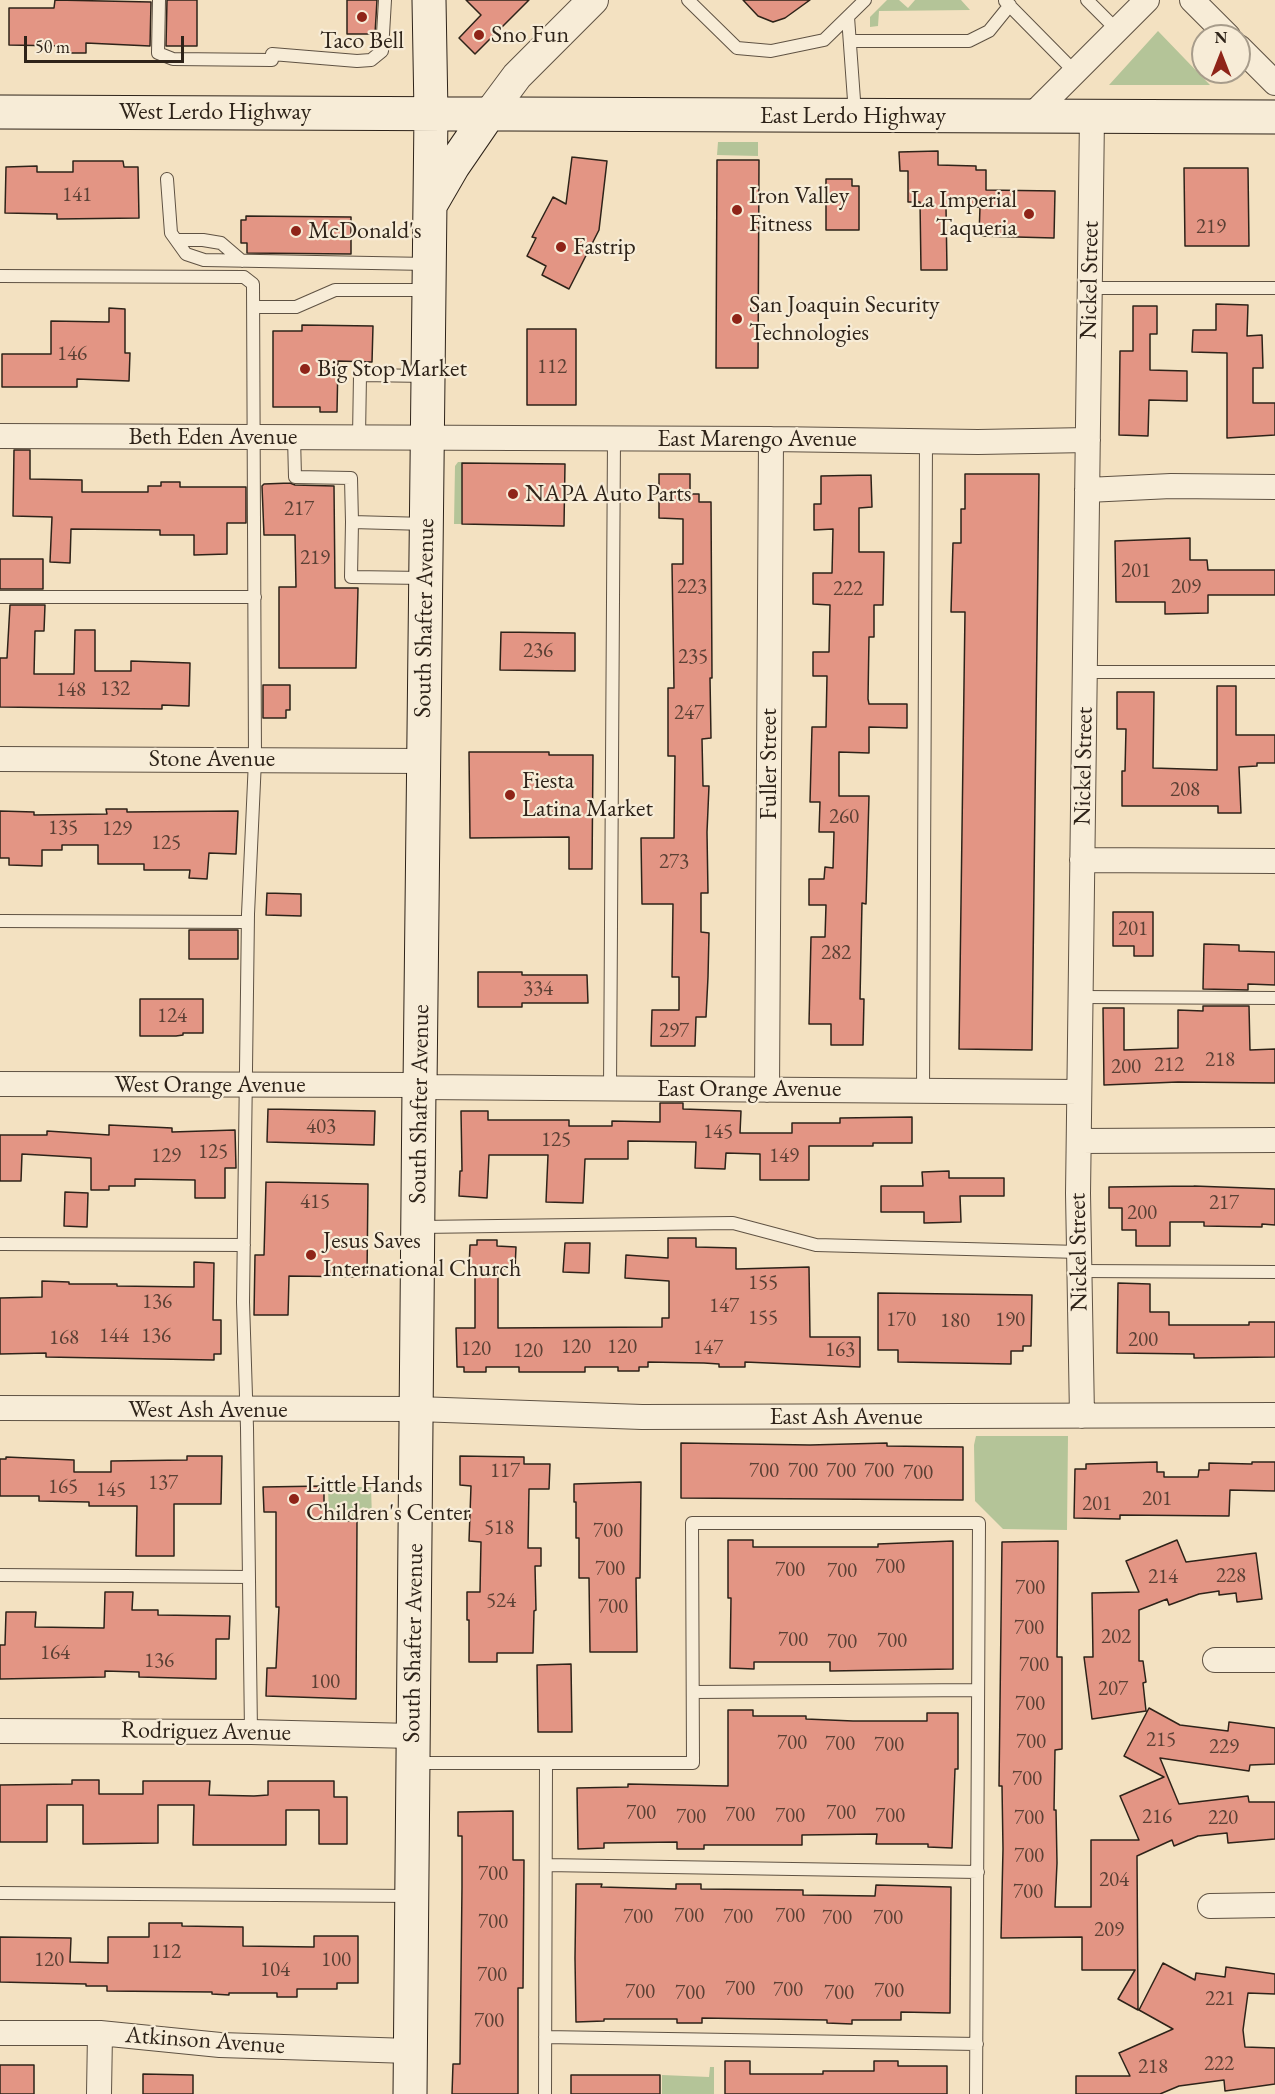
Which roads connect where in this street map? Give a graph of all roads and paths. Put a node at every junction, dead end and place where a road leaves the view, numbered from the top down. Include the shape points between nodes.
1 (159, 0) edge
2 (385, 0) edge
3 (429, 0) edge
4 (593, 0) edge
5 (688, 0) edge
6 (865, 0) edge
7 (1088, 0) edge
8 (1147, 0) edge
9 (1192, 0) edge
10 (1007, 3) edge
11 (848, 17) junction
12 (1216, 24) edge
13 (1117, 30) junction
14 (850, 41) junction
15 (1251, 59) edge
16 (1075, 72) junction
17 (1275, 83) edge
18 (0, 112) edge
19 (431, 113) junction
20 (488, 115) junction
21 (855, 116) junction
22 (1031, 116) junction
23 (1092, 116) junction
24 (1275, 117) edge
25 (166, 179) dead end
26 (430, 205) junction
27 (177, 240) junction
28 (242, 261) junction
29 (0, 276) edge
30 (429, 277) junction
31 (1090, 288) junction
32 (1275, 288) edge
33 (254, 307) junction
34 (428, 376) junction
35 (0, 436) edge
36 (254, 437) junction
37 (294, 437) junction
38 (359, 437) junction
39 (427, 438) junction
40 (614, 438) junction
41 (771, 439) junction
42 (1088, 440) junction
43 (926, 441) junction
44 (1275, 486) edge
45 (1087, 490) junction
46 (352, 522) junction
47 (426, 524) junction
48 (425, 578) junction
49 (0, 597) edge
50 (255, 597) junction
51 (1085, 672) junction
52 (1275, 672) edge
53 (0, 759) edge
54 (255, 759) junction
55 (424, 760) junction
56 (1082, 860) junction
57 (1275, 861) edge
58 (0, 921) edge
59 (248, 922) junction
60 (1081, 997) junction
61 (1275, 998) edge
62 (0, 1084) edge
63 (246, 1085) junction
64 (420, 1086) junction
65 (610, 1088) junction
66 (767, 1090) junction
67 (922, 1090) junction
68 (1079, 1092) junction
69 (1275, 1140) edge
70 (1079, 1141) junction
71 (418, 1227) junction
72 (0, 1245) edge
73 (244, 1245) junction
74 (1080, 1261) junction
75 (1275, 1272) edge
76 (0, 1408) edge
77 (417, 1409) junction
78 (247, 1410) junction
79 (1275, 1415) edge
80 (1082, 1416) junction
81 (0, 1575) edge
82 (249, 1577) junction
83 (1215, 1660) dead end
84 (1275, 1660) edge
85 (978, 1690) junction
86 (693, 1692) junction
87 (0, 1731) edge
88 (251, 1732) junction
89 (413, 1750) junction
90 (546, 1763) junction
91 (546, 1865) junction
92 (978, 1872) junction
93 (0, 1893) edge
94 (412, 1896) junction
95 (1275, 1905) edge
96 (1210, 1906) dead end
97 (0, 2032) edge
98 (100, 2032) junction
99 (545, 2037) junction
100 (977, 2044) junction
101 (410, 2051) junction
102 (99, 2094) edge
103 (410, 2094) edge
104 (545, 2094) edge
105 (976, 2094) edge

1 - 2 lane via 158,53 173,59 272,57 357,62 371,60 382,51
3 - 19 main road, South Shafter Avenue
4 - 20 street via 517,76
5 - 11 lane via 736,48 771,51 824,40
6 - 11 lane
7 - 13 lane
8 - 13 street
9 - 12 street
10 - 14 lane via 989,31 969,41
10 - 16 lane
11 - 14 lane
13 - 16 street
14 - 21 lane
15 - 17 street
16 - 22 street
18 - 19 main road, West Lerdo Highway
19 - 20 main road, East Lerdo Highway
19 - 26 main road, South Shafter Avenue
20 - 21 main road, East Lerdo Highway
20 - 26 main road
21 - 22 main road, East Lerdo Highway
22 - 23 main road, East Lerdo Highway
23 - 24 main road, East Lerdo Highway
23 - 31 street, Nickel Street
25 - 27 lane via 171,233
26 - 30 main road, South Shafter Avenue
27 - 28 lane via 221,243
27 - 28 lane via 186,254 204,260
28 - 30 lane
29 - 33 lane via 244,277 254,284
30 - 33 lane via 335,290 296,308
30 - 34 main road, South Shafter Avenue
31 - 32 lane
31 - 42 street, Nickel Street
33 - 36 lane
34 - 38 lane via 360,375
34 - 39 main road, South Shafter Avenue
35 - 36 street, Beth Eden Avenue
36 - 37 street, Beth Eden Avenue
36 - 50 lane
37 - 38 street, Beth Eden Avenue
37 - 46 lane via 295,477 351,478
38 - 39 street, Beth Eden Avenue
39 - 40 street, East Marengo Avenue
39 - 47 main road, South Shafter Avenue
40 - 41 street, East Marengo Avenue
40 - 65 lane
41 - 43 street, East Marengo Avenue
41 - 66 street, Fuller Street
42 - 43 street, East Marengo Avenue
42 - 45 street, Nickel Street
43 - 67 lane
44 - 45 street
45 - 51 street, Nickel Street
46 - 47 lane
46 - 48 lane via 351,577
47 - 48 main road, South Shafter Avenue
48 - 55 main road, South Shafter Avenue
49 - 50 lane
50 - 54 lane
51 - 52 lane
51 - 56 street, Nickel Street
53 - 54 street, Stone Avenue
54 - 55 street, Stone Avenue
54 - 59 lane
55 - 64 main road, South Shafter Avenue
56 - 57 street
56 - 60 street, Nickel Street
58 - 59 lane
59 - 63 lane
60 - 61 lane
60 - 68 street, Nickel Street
62 - 63 street, West Orange Avenue
63 - 64 street, West Orange Avenue
63 - 73 lane
64 - 65 street, East Orange Avenue
64 - 71 main road, South Shafter Avenue
65 - 66 street, East Orange Avenue
66 - 67 street, East Orange Avenue
67 - 68 street, East Orange Avenue
68 - 70 street, Nickel Street
69 - 70 street
70 - 74 street, Nickel Street
71 - 74 lane via 733,1223 816,1245
71 - 77 main road, South Shafter Avenue
72 - 73 lane
73 - 78 lane
74 - 75 lane
74 - 80 street, Nickel Street
76 - 78 street, West Ash Avenue
77 - 78 street, West Ash Avenue
77 - 80 street, East Ash Avenue via 642,1417
77 - 89 main road, South Shafter Avenue
78 - 82 lane
79 - 80 street, East Ash Avenue
81 - 82 lane
82 - 88 lane
83 - 84 street
85 - 86 lane
85 - 86 lane via 979,1523 692,1523
85 - 92 lane
86 - 90 lane via 693,1763
87 - 88 street, Rodriguez Avenue
88 - 89 street, Rodriguez Avenue
89 - 90 lane
89 - 94 main road, South Shafter Avenue
90 - 91 lane
91 - 92 lane
91 - 99 lane
92 - 100 lane
93 - 94 lane
94 - 101 main road, South Shafter Avenue
95 - 96 street
97 - 98 street, Atkinson Avenue
98 - 101 street, Atkinson Avenue via 220,2045
98 - 102 street
99 - 100 lane
99 - 104 lane
100 - 105 lane
101 - 103 main road, South Shafter Avenue

